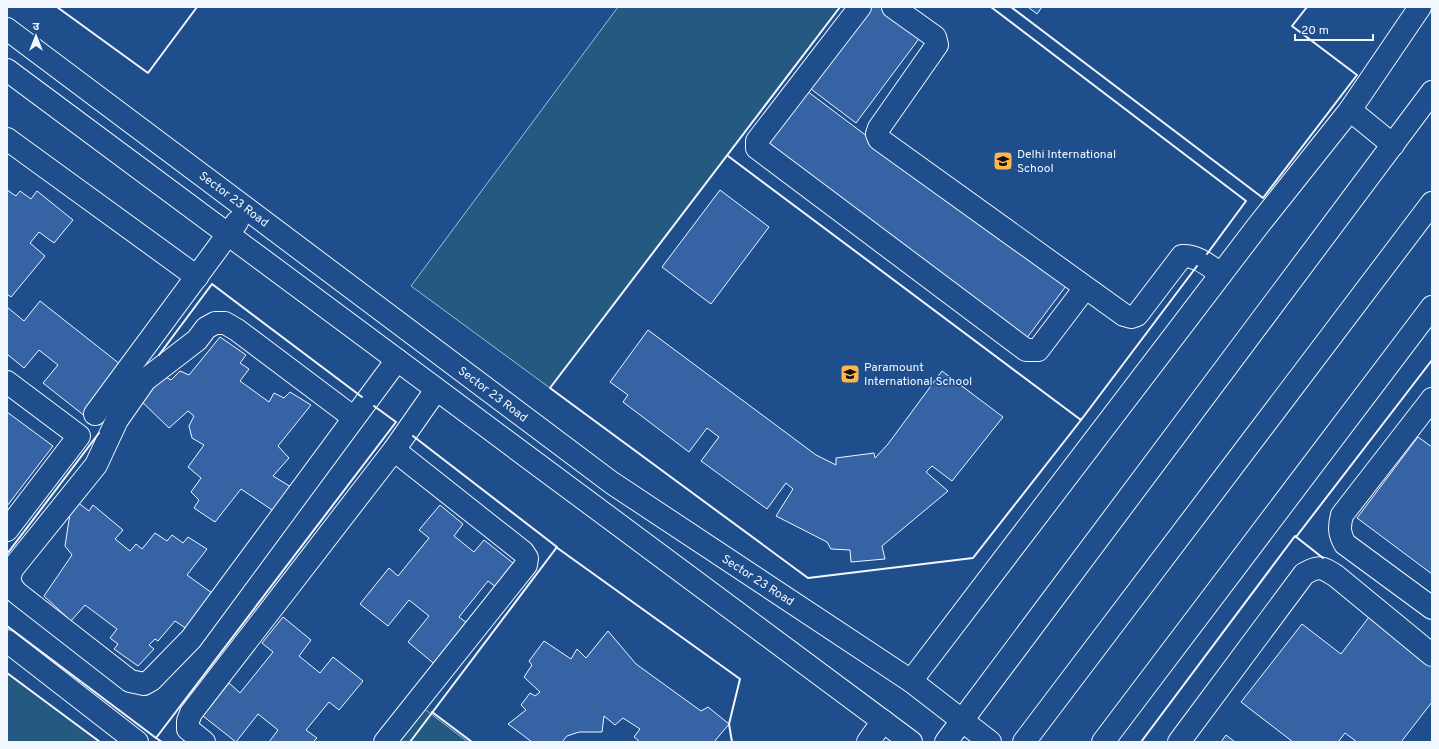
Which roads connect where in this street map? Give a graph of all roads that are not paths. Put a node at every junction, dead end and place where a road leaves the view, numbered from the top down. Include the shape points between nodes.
1 (860, 7) edge
2 (893, 7) edge
3 (1420, 7) edge
4 (7, 29) edge
5 (7, 70) edge
6 (1432, 92) edge
7 (1350, 110) junction
8 (7, 140) edge
9 (1393, 145) junction
10 (1432, 203) edge
11 (247, 209) junction
12 (228, 234) junction
13 (1221, 274) junction
14 (197, 277) junction
15 (1085, 288) junction
16 (1432, 307) edge
17 (397, 360) junction
18 (7, 382) edge
19 (436, 390) junction
20 (1432, 399) edge
21 (95, 414) dead end
22 (354, 418) junction
23 (394, 450) junction
24 (7, 530) edge
25 (1432, 608) edge
26 (7, 641) edge
27 (1432, 655) edge
28 (910, 681) junction
29 (962, 720) junction
30 (883, 721) junction
31 (137, 742) edge
32 (204, 742) edge
33 (385, 742) edge
34 (868, 742) edge
35 (911, 742) edge
36 (946, 742) edge
37 (990, 742) edge
38 (1024, 742) edge
39 (1103, 742) edge
40 (1179, 742) edge

1 - 15 street via 757,141 757,148 1026,350 1038,350
2 - 15 street via 934,38 937,45 879,128 879,139
3 - 7 street
4 - 11 street, Sector 23 Road
5 - 12 street
6 - 9 street
7 - 9 street
7 - 13 street
8 - 14 street
9 - 29 street
10 - 38 street
11 - 12 street
11 - 28 street, Sector 23 Road via 612,484
12 - 14 street
12 - 17 street
13 - 15 street via 1197,258 1182,256 1137,315 1131,317 1124,315
13 - 28 street
14 - 21 street
16 - 39 street
17 - 19 street
17 - 22 street
18 - 24 street via 79,436
19 - 23 street
19 - 30 street
20 - 25 street via 1342,515 1339,525 1340,536 1345,544
22 - 22 street via 191,640 144,684 130,681 11,586 9,574 96,464 117,420 145,380 215,323 225,323 237,330
23 - 32 street via 192,713 188,729
23 - 33 street via 523,552 527,558 521,572
26 - 31 street
27 - 40 street via 1336,576 1323,568 1313,568 1304,574
28 - 29 street, Sector 23 Road
29 - 36 street
29 - 37 street, Sector 23 Road
30 - 34 street
30 - 35 street

